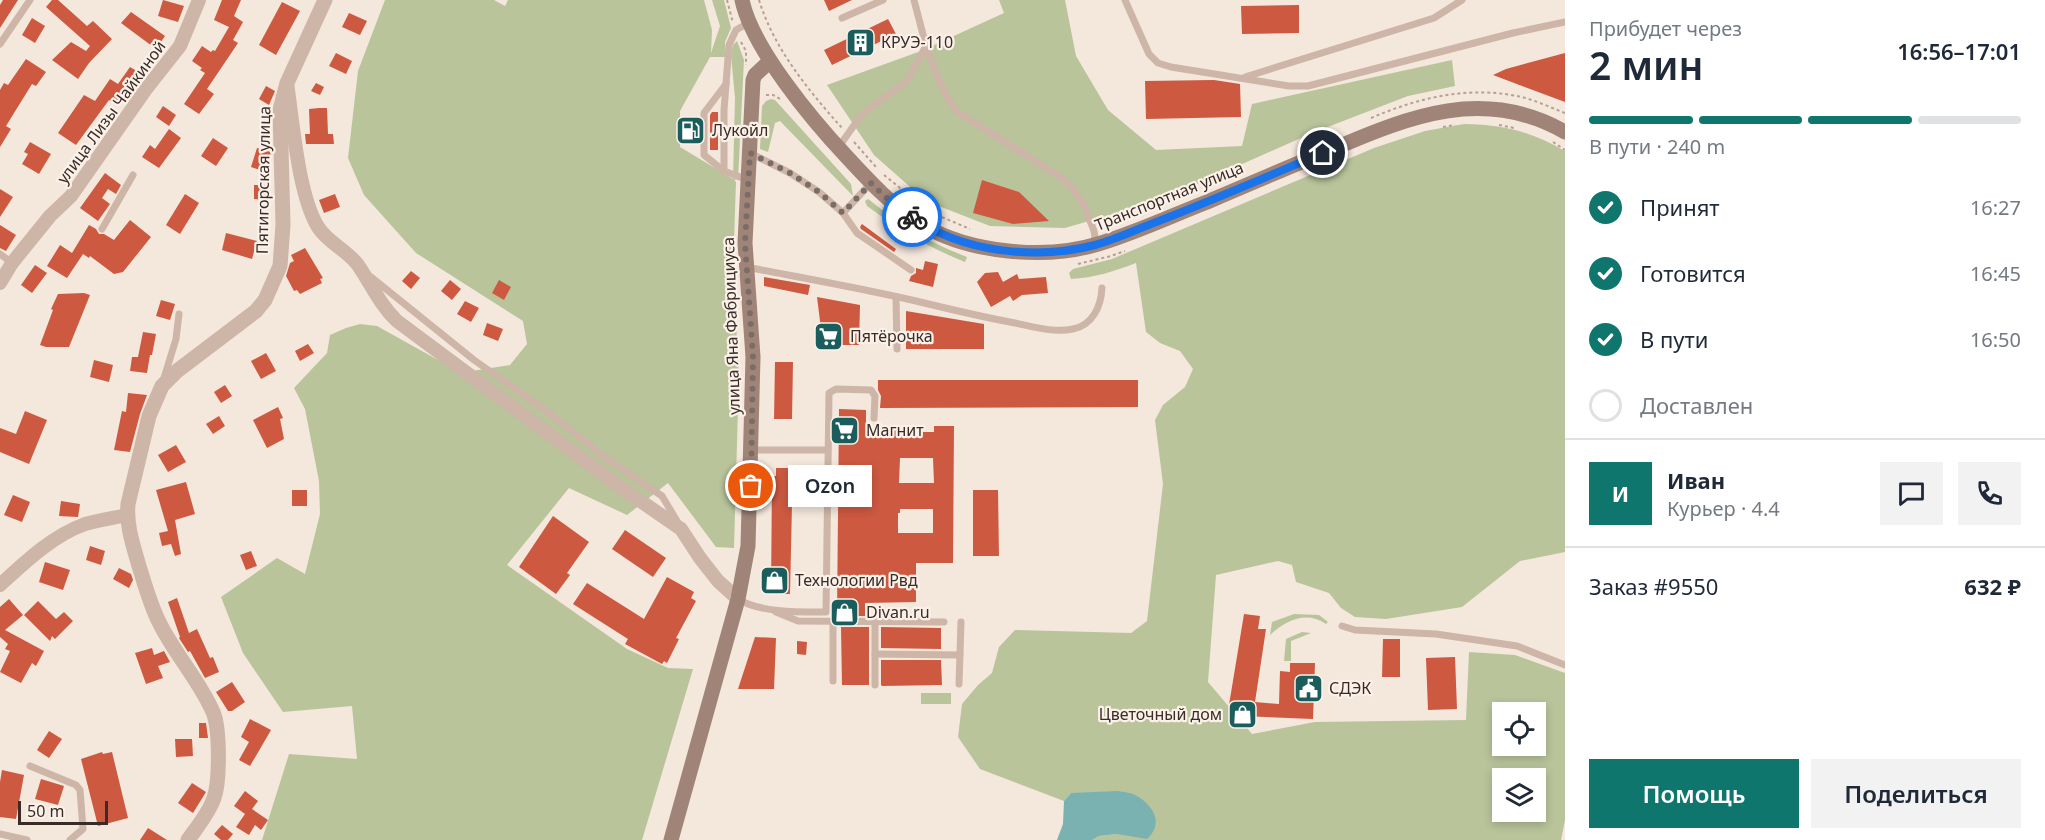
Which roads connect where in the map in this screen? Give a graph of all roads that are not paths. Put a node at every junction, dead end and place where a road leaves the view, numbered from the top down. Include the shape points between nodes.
1 (30, 0) edge
2 (199, 0) edge
3 (325, 0) edge
4 (742, 0) edge
5 (883, 0) edge
6 (914, 0) edge
7 (1125, 0) edge
8 (1462, 0) edge
9 (842, 18) dead end
10 (750, 22) junction
11 (1565, 22) edge
12 (0, 44) edge
13 (926, 46) junction
14 (770, 61) junction
15 (1242, 78) junction
16 (287, 83) junction
17 (726, 84) junction
18 (1565, 132) edge
19 (838, 148) junction
20 (750, 153) junction
21 (724, 171) junction
22 (133, 175) dead end
23 (749, 180) junction
24 (871, 183) junction
25 (843, 213) junction
26 (102, 229) dead end
27 (1096, 244) junction
28 (0, 254) edge
29 (12, 263) junction
30 (746, 267) junction
31 (911, 270) dead end
32 (0, 283) edge
33 (1102, 288) dead end
34 (896, 297) junction
35 (179, 314) dead end
36 (897, 349) dead end
37 (162, 386) junction
38 (874, 418) dead end
39 (752, 450) junction
40 (827, 450) junction
41 (127, 515) junction
42 (0, 585) edge
43 (738, 599) junction
44 (766, 608) junction
45 (833, 621) junction
46 (875, 621) junction
47 (944, 622) dead end
48 (961, 622) dead end
49 (1342, 626) dead end
50 (875, 654) junction
51 (960, 655) junction
52 (1565, 664) edge
53 (833, 681) dead end
54 (960, 684) dead end
55 (875, 685) dead end
56 (30, 766) dead end
57 (0, 834) edge
58 (27, 840) edge
59 (70, 840) edge
60 (188, 840) edge
61 (671, 840) edge

1 - 12 lane
2 - 29 street, улица Лизы Чайкиной via 180,46 71,196
3 - 16 street, Пятигорская улица
4 - 10 main road, Транспортная улица
5 - 9 lane
6 - 13 lane
7 - 15 lane via 1149,54 1158,63
8 - 15 lane via 1434,18
10 - 14 main road, Транспортная улица
10 - 17 lane via 736,30 729,45
11 - 15 lane via 1308,87
13 - 19 lane via 903,86 862,114
13 - 27 lane via 942,87 959,113 1062,178 1079,195
14 - 19 main road, Транспортная улица
14 - 20 main road, улица Яна Фабрициуса via 753,80
16 - 37 street, Пятигорская улица via 280,110 283,225 276,279 256,311
16 - 43 street, Пятигорская улица via 308,206 319,228 358,265 383,306 397,321 681,529 718,581
17 - 21 lane
17 - 21 lane via 704,113 704,155
18 - 27 main road, Транспортная улица via 1506,110 1455,109 1416,117
19 - 24 main road, Транспортная улица
20 - 23 main road, улица Яна Фабрициуса
20 - 25 lane via 790,173
21 - 23 lane
22 - 26 lane
23 - 30 main road, улица Яна Фабрициуса
24 - 25 lane
24 - 27 main road, Транспортная улица via 924,226 973,245 1025,252
25 - 31 lane via 857,234
28 - 29 lane
29 - 32 street, улица Лизы Чайкиной
30 - 34 lane
30 - 39 main road, улица Яна Фабрициуса via 753,357
33 - 34 lane via 1093,318 1075,329 1060,330
34 - 36 lane
35 - 37 lane
37 - 41 street, Пятигорская улица via 149,416
38 - 40 lane via 875,396 871,390 832,390 827,396
39 - 40 lane
39 - 43 main road, улица Яна Фабрициуса via 748,546
40 - 44 lane via 826,612
41 - 42 street via 85,524 63,534
41 - 60 street, Пятигорская улица via 151,605 207,700 217,727 214,798
43 - 44 lane
43 - 61 main road, улица Яна Фабрициуса
44 - 45 lane via 798,621
45 - 46 lane
45 - 53 lane
46 - 47 lane
46 - 50 lane
48 - 51 lane
49 - 52 lane via 1516,646
50 - 51 lane
50 - 55 lane
51 - 54 lane
56 - 59 lane via 80,790 83,829
57 - 58 lane

